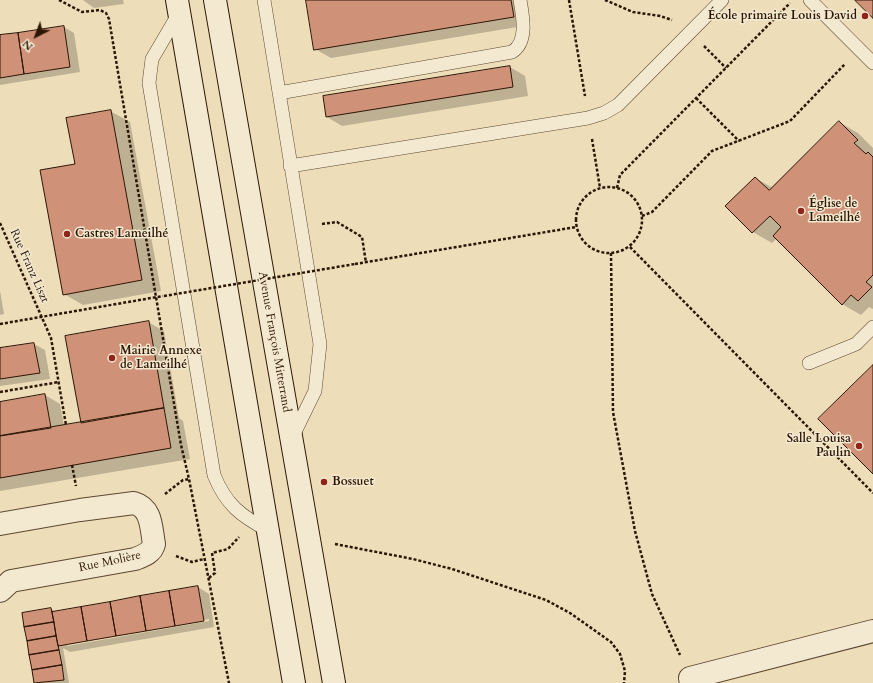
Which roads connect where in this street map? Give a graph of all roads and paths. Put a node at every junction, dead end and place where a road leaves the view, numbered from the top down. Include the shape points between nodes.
1 (59, 0) edge
2 (216, 0) edge
3 (264, 0) edge
4 (520, 0) edge
5 (569, 0) edge
6 (605, 0) edge
7 (722, 0) edge
8 (793, 0) edge
9 (810, 0) edge
10 (178, 6) edge
11 (678, 23) dead end
12 (702, 44) dead end
13 (860, 50) junction
14 (873, 63) edge
15 (726, 68) junction
16 (279, 93) junction
17 (696, 98) junction
18 (588, 118) junction
19 (739, 141) junction
20 (290, 166) junction
21 (600, 188) junction
22 (617, 188) junction
23 (642, 216) junction
24 (337, 222) dead end
25 (0, 223) edge
26 (576, 227) junction
27 (630, 247) junction
28 (611, 253) junction
29 (366, 263) junction
30 (156, 298) junction
31 (42, 317) junction
32 (0, 324) edge
33 (873, 327) edge
34 (810, 363) dead end
35 (59, 382) junction
36 (0, 392) edge
37 (66, 425) dead end
38 (291, 439) junction
39 (72, 465) dead end
40 (75, 478) dead end
41 (189, 479) junction
42 (873, 493) edge
43 (146, 509) junction
44 (0, 524) edge
45 (269, 531) junction
46 (241, 536) dead end
47 (332, 543) dead end
48 (209, 578) junction
49 (0, 591) edge
50 (873, 631) edge
51 (691, 681) edge
52 (229, 683) edge
53 (294, 683) edge
54 (334, 683) edge
55 (624, 683) edge

1 - 30 path via 82,12 100,10 106,13 109,19
2 - 38 street, Avenue François Mitterrand
3 - 16 lane
4 - 16 lane via 522,41 512,52
5 - 18 path
6 - 11 path via 633,12 660,16
7 - 18 lane via 618,105
8 - 15 path
9 - 13 lane
10 - 45 street
10 - 45 lane via 152,58 149,83 214,475 222,494 232,506
12 - 15 path
13 - 14 lane
13 - 19 path via 790,121
15 - 17 path
16 - 20 lane
17 - 19 path
17 - 22 path via 620,175
18 - 20 lane
18 - 21 path
19 - 23 path via 712,151 652,212
20 - 38 lane via 320,344 315,391
21 - 22 path
21 - 26 path via 591,192 578,207
22 - 23 path via 633,198
23 - 27 path via 640,233
24 - 29 path via 362,237
25 - 31 path, Rue Franz Liszt
26 - 28 path via 585,244 602,253
26 - 29 path
27 - 28 path
27 - 42 path
28 - 51 path via 613,412 635,531 652,594
29 - 30 path, bridge
30 - 31 path
30 - 41 path via 180,445
31 - 32 path, Rue Franz Liszt
31 - 35 path, Rue Franz Liszt via 51,338
33 - 34 lane via 856,344
35 - 36 path
35 - 37 path, Rue Franz Liszt
38 - 54 street, Avenue François Mitterrand
39 - 40 path
41 - 43 path via 183,480
41 - 48 path
43 - 44 street via 141,505 124,503
43 - 49 street, Rue Molière via 154,544 153,549 142,557 11,581
45 - 53 street
46 - 48 path via 228,549 212,554 216,573
47 - 55 path via 420,560 546,600 570,613 611,642 620,654
48 - 52 path
50 - 51 street

